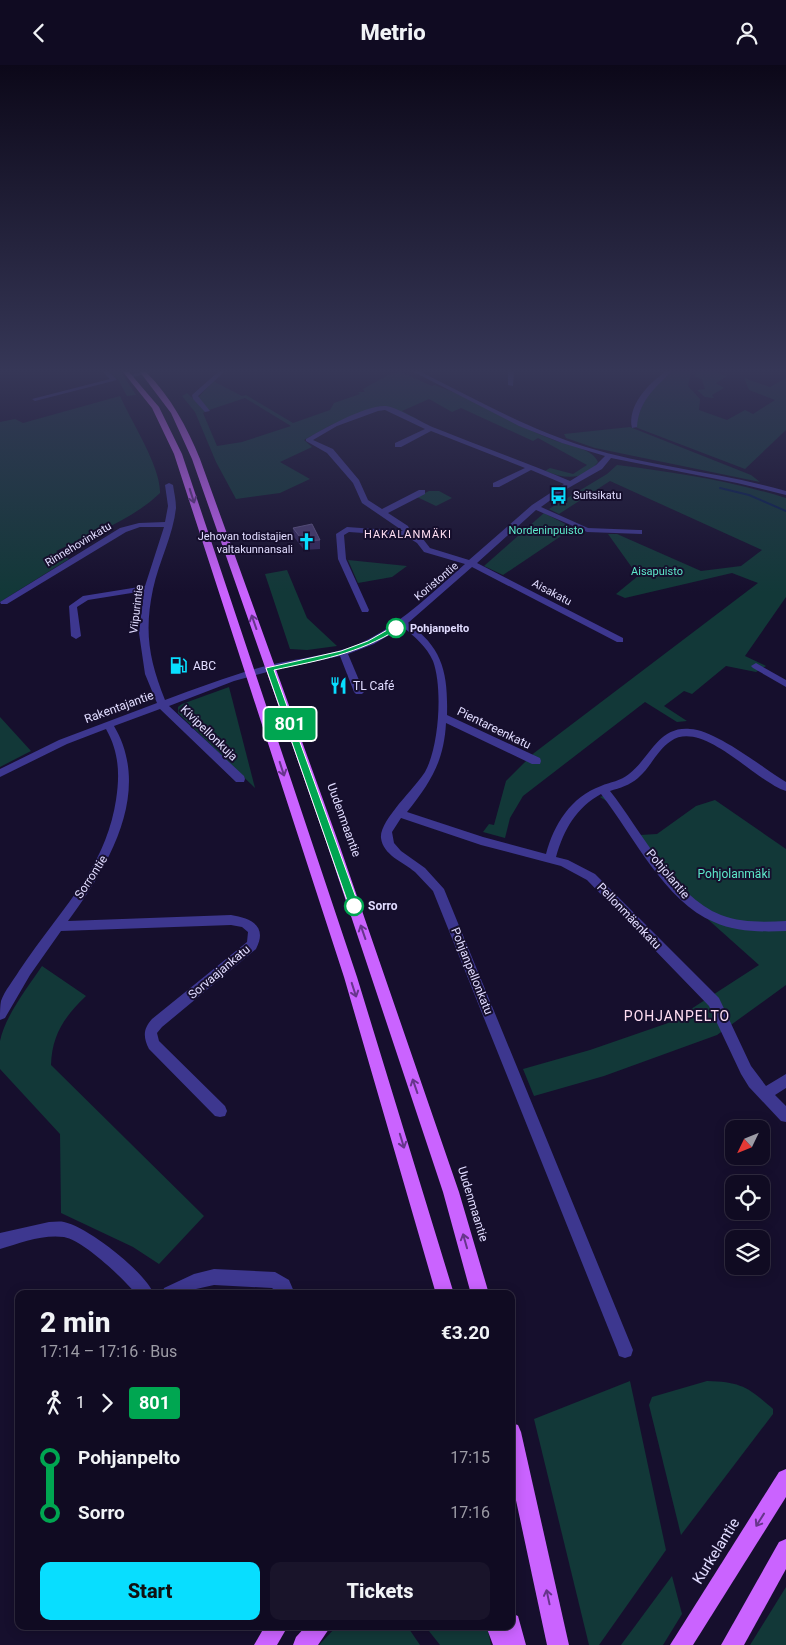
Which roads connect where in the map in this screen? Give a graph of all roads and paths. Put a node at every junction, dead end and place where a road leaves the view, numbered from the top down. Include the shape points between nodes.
1 (174, 446) edge
2 (190, 446) edge
3 (322, 446) edge
4 (475, 446) edge
5 (580, 446) edge
6 (610, 455) junction
7 (532, 467) junction
8 (569, 483) junction
9 (169, 485) dead end
10 (496, 485) dead end
11 (422, 492) dead end
12 (786, 493) edge
13 (536, 507) junction
14 (381, 513) junction
15 (169, 523) junction
16 (639, 532) dead end
17 (408, 534) junction
18 (473, 564) junction
19 (149, 588) junction
20 (4, 602) dead end
21 (365, 610) dead end
22 (403, 623) junction
23 (76, 636) dead end
24 (620, 640) dead end
25 (343, 653) junction
26 (756, 666) dead end
27 (270, 668) junction
28 (250, 673) junction
29 (786, 685) edge
30 (359, 691) dead end
31 (162, 705) junction
32 (441, 716) junction
33 (108, 724) junction
34 (536, 761) dead end
35 (0, 773) edge
36 (240, 779) dead end
37 (786, 787) edge
38 (602, 789) junction
39 (399, 813) junction
40 (550, 859) junction
41 (58, 926) junction
42 (786, 926) edge
43 (0, 1014) edge
44 (786, 1079) edge
45 (764, 1095) junction
46 (220, 1111) dead end
47 (786, 1116) edge
48 (0, 1241) edge
49 (143, 1290) edge
50 (179, 1290) edge
51 (285, 1290) edge
52 (444, 1290) edge
53 (479, 1290) edge
54 (625, 1350) dead end
55 (515, 1450) edge
56 (786, 1479) edge
57 (786, 1549) edge
58 (786, 1570) edge
59 (765, 1590) junction
60 (274, 1630) edge
61 (317, 1630) edge
62 (498, 1630) edge
63 (512, 1630) edge
64 (265, 1645) edge
65 (304, 1645) edge
66 (504, 1645) edge
67 (515, 1645) edge
68 (558, 1645) edge
69 (681, 1645) edge
70 (732, 1645) edge

1 -> 28 main road
27 -> 2 main road, Uudenmaantie
3 - 14 street, Aisakatu via 356,482 365,501
4 - 7 street
5 - 6 street
6 - 8 street, Koristontie via 599,467
6 - 12 street via 726,477
7 - 8 street
7 - 10 street
8 - 13 street, Koristontie
9 - 15 street, Viipurintie via 172,506
11 - 14 street
13 - 16 street via 587,529
13 - 18 street, Koristontie
14 - 17 street, Aisakatu via 405,528
15 - 19 street, Viipurintie
15 - 20 street, Rinnehovinkatu via 139,525 124,530
17 - 18 street, Aisakatu via 417,538 427,550
17 - 21 street via 355,529 343,530 340,534 342,559
18 - 22 street, Koristontie
18 - 24 street, Aisakatu
19 - 23 street via 86,598 74,605
19 - 31 street, Viipurintie via 143,633 150,675
22 - 25 street, Koristontie via 371,643
22 - 32 street, Pohjanpellonkatu via 417,634 437,661
25 - 27 street, Koristontie
25 - 30 street
26 - 29 street
27 - 28 street, Koristontie
53 -> 27 main road, Uudenmaantie via 451,1192
28 - 31 street, Rakentajantie
28 -> 52 main road via 412,1171
31 - 33 street, Rakentajantie
31 - 36 street, Kivipellonkuja
32 - 34 street, Pientareenkatu
32 - 39 street, Pohjanpellonkatu via 434,764
33 - 35 street, Rakentajantie
33 - 41 street, Sorrontie via 122,751 125,770 118,822 100,866
37 - 38 street via 700,734 683,732 659,744 632,777
38 - 40 street via 584,800 562,823
38 - 42 street, Pohjolantie via 672,881 693,903 717,919
39 - 40 street, Pellonmäenkatu via 482,841
39 - 54 street, Pohjanpellonkatu via 386,830 386,842 438,889
40 - 45 street, Pellonmäenkatu via 591,877 704,989 714,1002 746,1070
41 - 43 street, Sorrontie
41 - 46 street, Sorvaajankatu via 231,919 244,922 255,931 256,938 245,952 157,1023 150,1033 154,1045
44 - 45 street
45 - 47 street, Pellonmäenkatu
48 - 49 street via 43,1231 66,1230 78,1235 131,1275
50 - 51 street via 203,1279 249,1277 275,1280
68 -> 55 main road
56 -> 69 main road, Kurkelantie
57 - 59 main road
58 - 59 main road
59 - 70 main road
60 - 64 main road
61 - 65 main road
62 - 66 main road
63 - 67 main road

